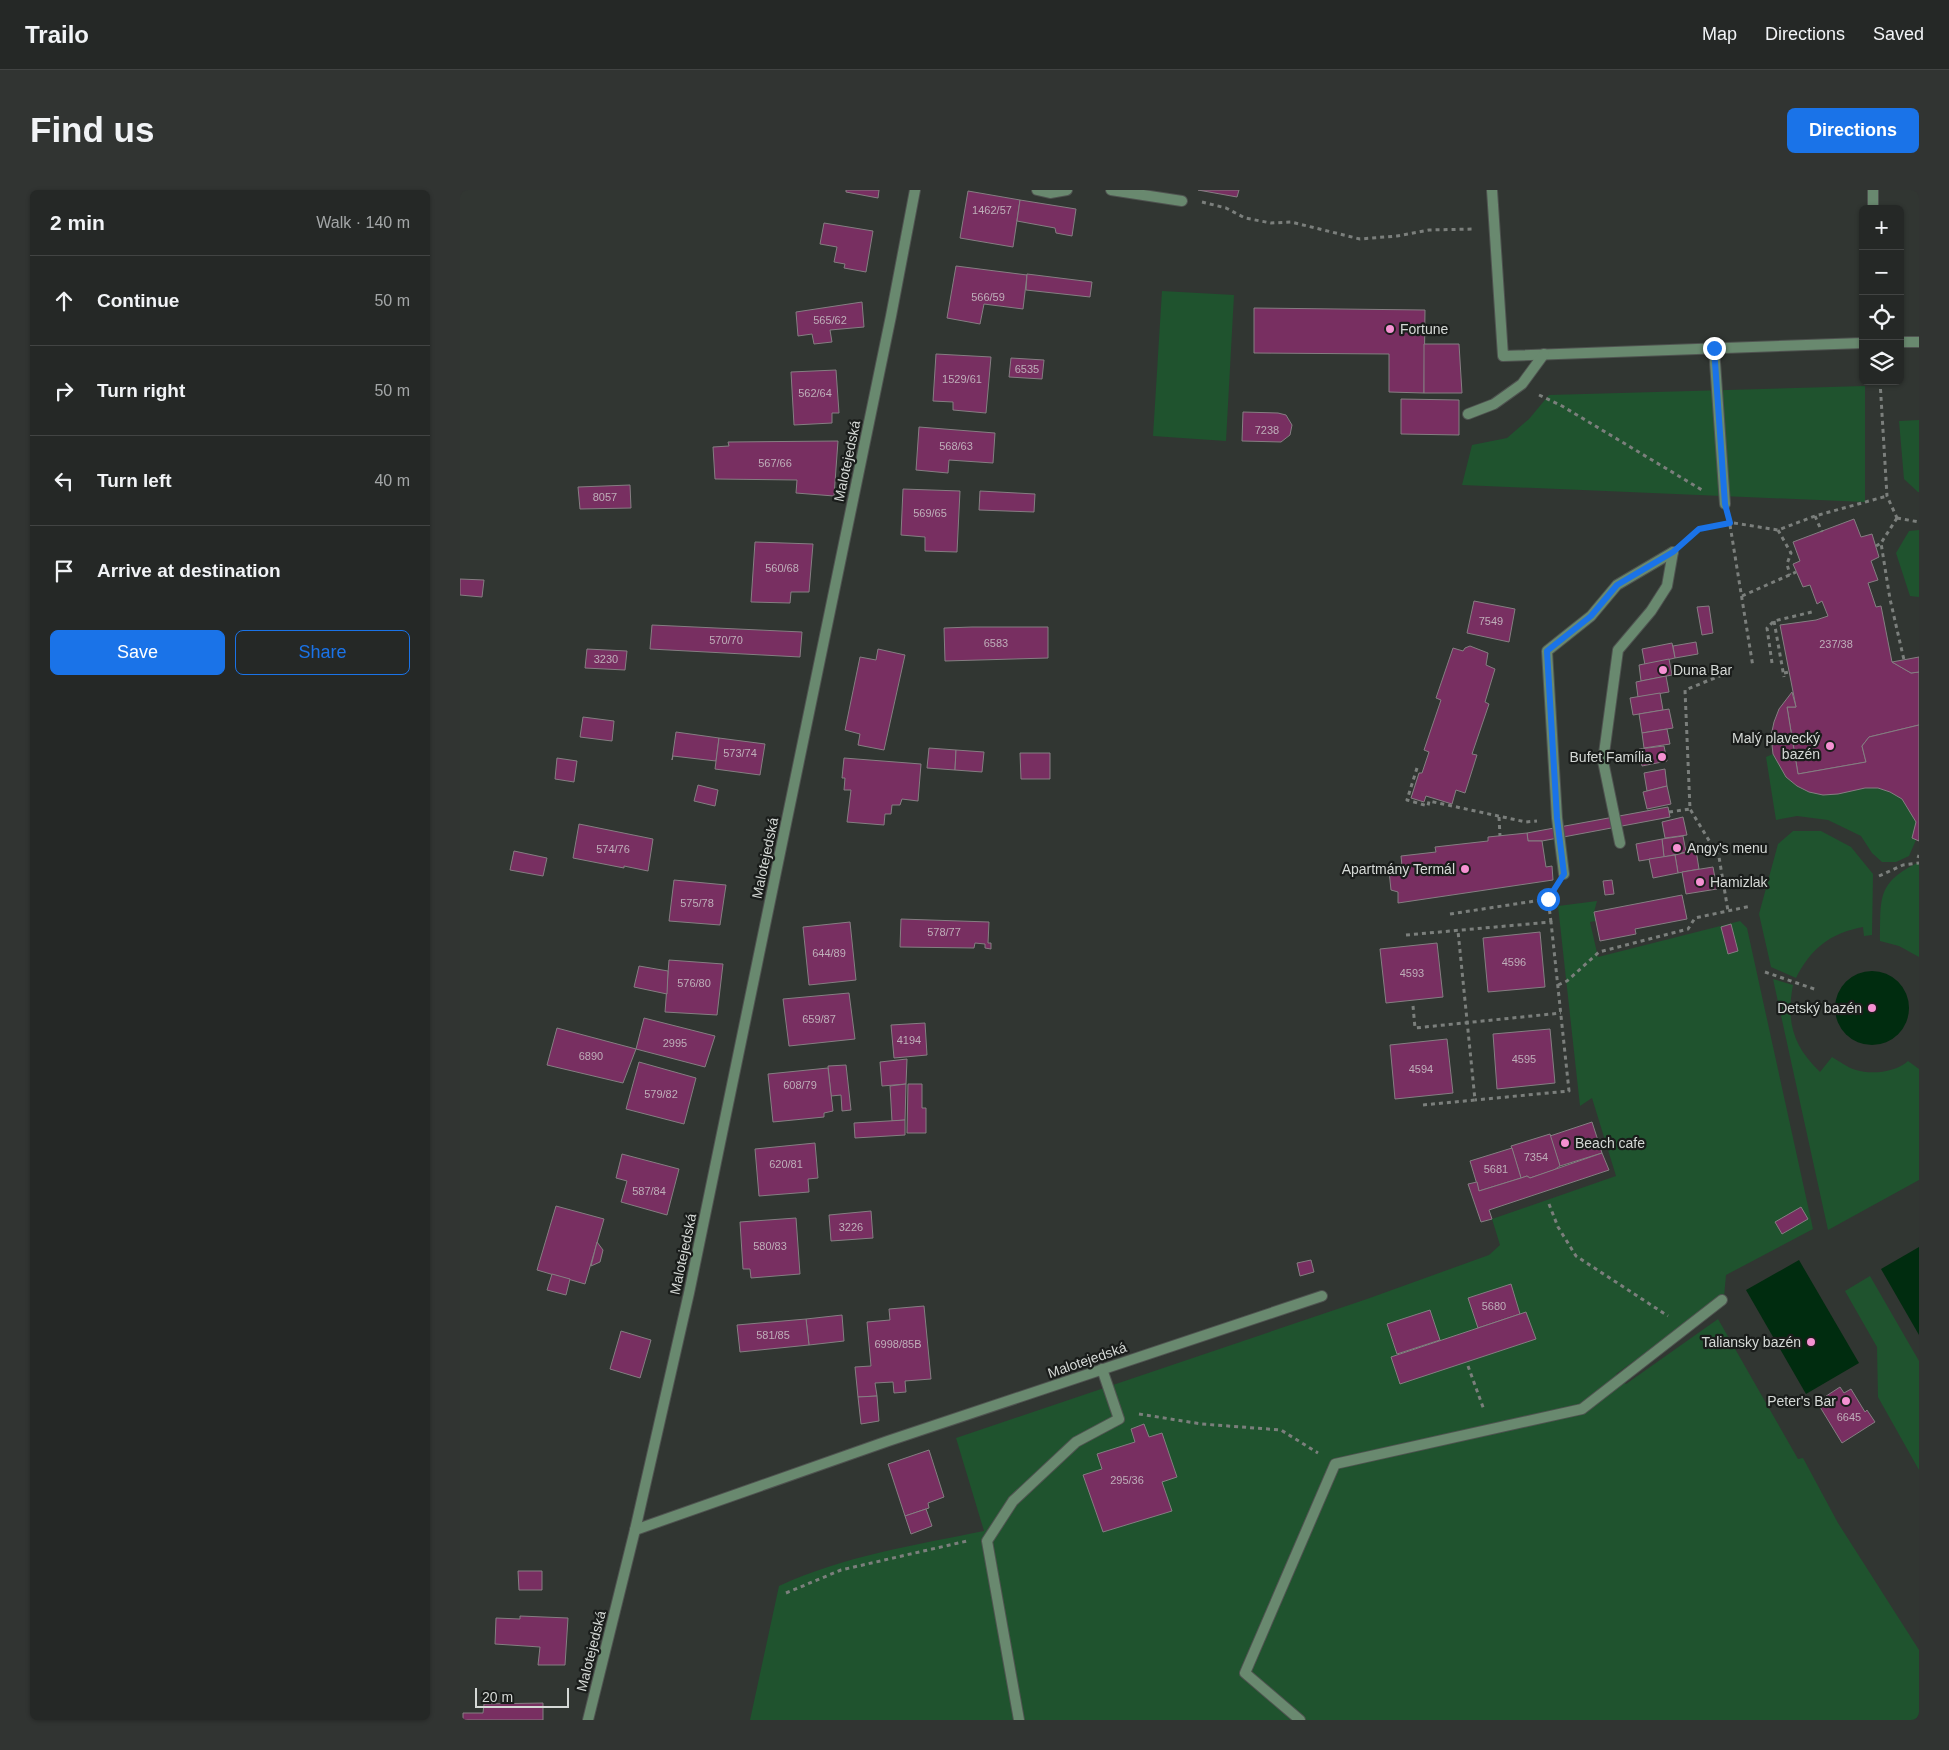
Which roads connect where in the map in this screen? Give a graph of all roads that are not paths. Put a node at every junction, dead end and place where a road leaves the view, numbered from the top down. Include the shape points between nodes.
1 (915, 190) edge
2 (1037, 190) edge
3 (1067, 190) edge
4 (1111, 190) edge
5 (1492, 190) edge
6 (1873, 190) edge
7 (1182, 201) road end
8 (1873, 205) edge
9 (1904, 342) edge
10 (1919, 342) edge
11 (1859, 343) edge
12 (1714, 348) junction
13 (1544, 354) junction
14 (1468, 414) dead end
15 (1725, 504) road end
16 (1620, 842) dead end
17 (1564, 874) road end
18 (1322, 1296) dead end
19 (1722, 1300) dead end
20 (1102, 1369) junction
21 (635, 1530) junction
22 (588, 1720) edge
23 (1019, 1720) edge
24 (1300, 1720) edge

1 - 21 street, Malotejedská via 892,316 689,1294
2 - 3 street via 1050,193
4 - 7 street
5 - 13 street via 1503,356
6 - 8 street
9 - 10 street
11 - 12 street
12 - 13 street
12 - 15 street
13 - 14 street via 1522,384 1494,404
16 - 17 street via 1602,761 1618,650 1667,586 1673,552 1617,585 1591,616 1547,651 1557,818
18 - 20 street, Malotejedská
19 - 24 street via 1582,1409 1335,1464 1245,1673
20 - 21 street, Malotejedská
20 - 23 street via 1119,1419 1076,1442 1013,1501 987,1541
21 - 22 street, Malotejedská

